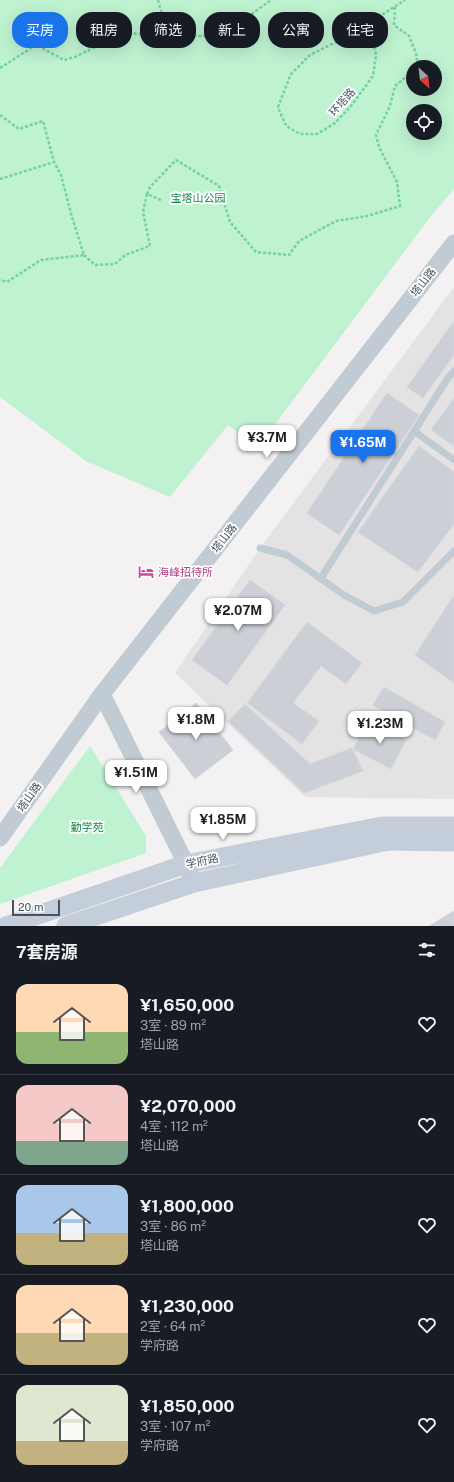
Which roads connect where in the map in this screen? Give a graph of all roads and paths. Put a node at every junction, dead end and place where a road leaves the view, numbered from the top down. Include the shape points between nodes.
1 (158, 0) edge
2 (272, 0) edge
3 (405, 0) edge
4 (395, 7) junction
5 (161, 12) edge
6 (387, 12) edge
7 (140, 34) edge
8 (196, 36) edge
9 (372, 36) joint
10 (417, 60) edge
11 (0, 68) edge
12 (406, 77) edge
13 (0, 115) edge
14 (54, 162) junction
15 (0, 179) edge
16 (147, 194) junction
17 (160, 200) dead end
18 (454, 243) edge
19 (84, 255) junction
20 (0, 280) edge
21 (454, 371) edge
22 (414, 431) junction
23 (454, 460) edge
24 (260, 548) dead end
25 (454, 551) edge
26 (321, 578) junction
27 (102, 694) junction
28 (454, 826) edge
29 (0, 838) edge
30 (454, 842) edge
31 (186, 864) junction
32 (194, 883) junction
33 (6, 926) edge
34 (66, 926) edge

1 - 5 path
2 - 8 path via 221,36
3 - 4 path, 环塔路
4 - 6 path, 环塔路
4 - 10 path via 394,25 408,36
7 - 11 path via 124,33 64,60 36,45
9 - 9 path, 环塔路 via 376,56 373,76 341,117 317,134 300,134 286,126 278,107 291,74 310,55 334,43
12 - 16 path via 395,86 390,106 376,135 379,147 397,182 400,206 367,216 336,221 299,241 289,254 256,252 230,222 219,186 176,160 150,187
13 - 14 path via 19,129 44,121
14 - 15 path
14 - 19 path via 61,175
16 - 17 path
16 - 19 path via 143,212 150,246 126,255 115,264 95,265
18 - 27 street, 塔山路
19 - 20 path via 41,260 7,282
21 - 22 lane
22 - 23 lane
22 - 26 lane
24 - 26 lane via 287,555
25 - 26 lane via 403,602 374,611 344,595
27 - 29 street, 塔山路
27 - 31 street
28 - 31 main road, 学府路 via 382,826
30 - 32 main road, 学府路 via 388,841
31 - 32 street
31 - 33 main road, 学府路
32 - 34 main road, 学府路

